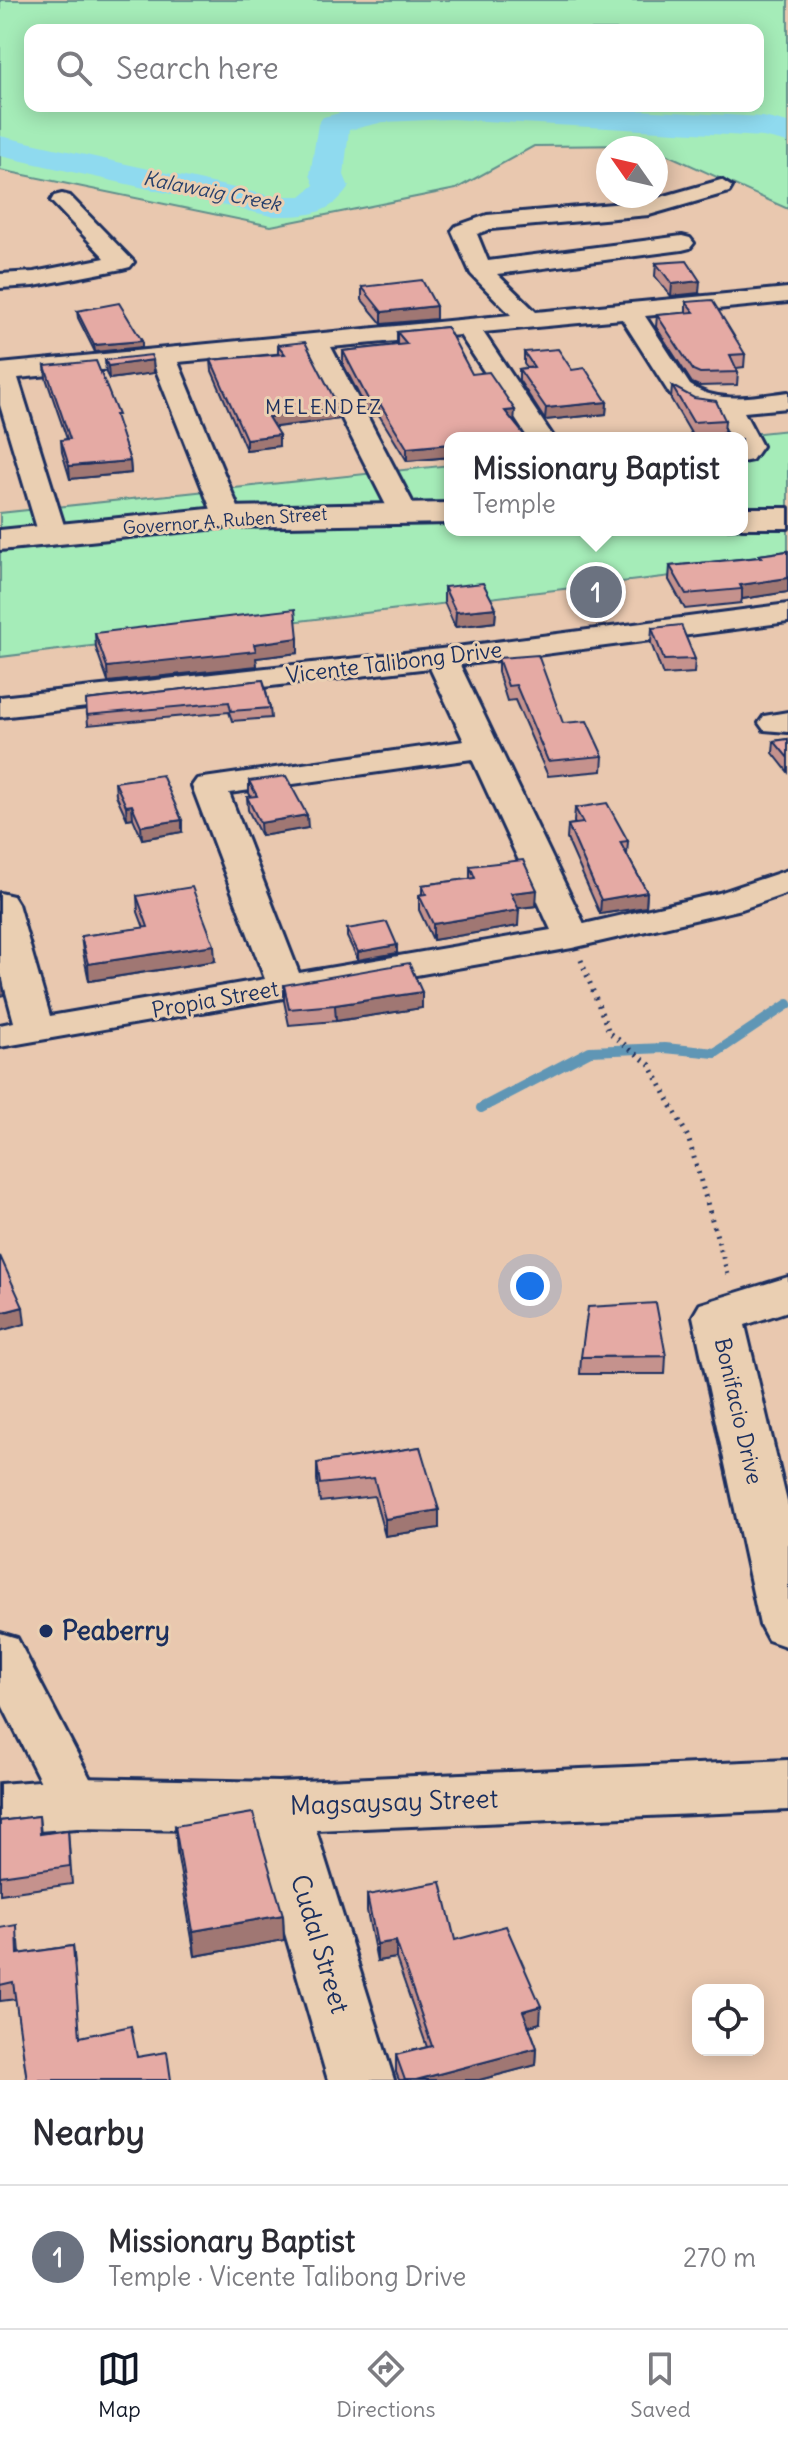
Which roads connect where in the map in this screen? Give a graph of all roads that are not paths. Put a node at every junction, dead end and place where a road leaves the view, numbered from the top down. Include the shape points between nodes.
1 (721, 187) dead end
2 (62, 201) dead end
3 (682, 243) dead end
4 (479, 269) junction
5 (0, 281) edge
6 (788, 295) edge
7 (628, 309) junction
8 (528, 318) junction
9 (466, 325) junction
10 (315, 341) junction
11 (163, 356) junction
12 (2, 372) edge
13 (788, 400) edge
14 (726, 404) junction
15 (537, 432) edge
16 (741, 432) edge
17 (404, 513) junction
18 (444, 513) edge
19 (228, 517) junction
20 (748, 518) edge
21 (788, 518) edge
22 (53, 535) junction
23 (0, 540) edge
24 (788, 613) edge
25 (441, 658) junction
26 (0, 707) edge
27 (483, 748) junction
28 (788, 881) edge
29 (0, 904) edge
30 (572, 937) junction
31 (286, 987) junction
32 (18, 1033) edge
33 (788, 1294) edge
34 (788, 1625) edge
35 (0, 1652) edge
36 (788, 1785) edge
37 (77, 1803) junction
38 (278, 1807) junction
39 (0, 1809) edge
40 (361, 2080) edge

1 - 4 street via 649,208 478,224 464,231
2 - 5 street via 122,262
3 - 4 street
4 - 8 street
6 - 7 street
7 - 8 street
7 - 14 street via 680,390 689,398
8 - 9 street
9 - 10 street
9 - 15 street
10 - 11 street
10 - 17 street
11 - 12 street
11 - 19 street
12 - 22 street
13 - 14 street
14 - 16 street
17 - 18 street, Governor A. Ruben Street
17 - 19 street, Governor A. Ruben Street
19 - 22 street, Governor A. Ruben Street
20 - 21 street
22 - 23 street, Governor A. Ruben Street
24 - 25 street, Vicente Talibong Drive
25 - 26 street, Vicente Talibong Drive
25 - 27 street
27 - 30 street
27 - 31 street via 209,786
28 - 30 street, Propia Street via 729,901
29 - 32 street
30 - 31 street, Propia Street
31 - 32 street, Propia Street
33 - 34 street, Bonifacio Drive via 718,1316
35 - 37 street
36 - 38 street, Magsaysay Street
37 - 38 street, Magsaysay Street
37 - 39 street, Magsaysay Street
38 - 40 street, Cudal Street

